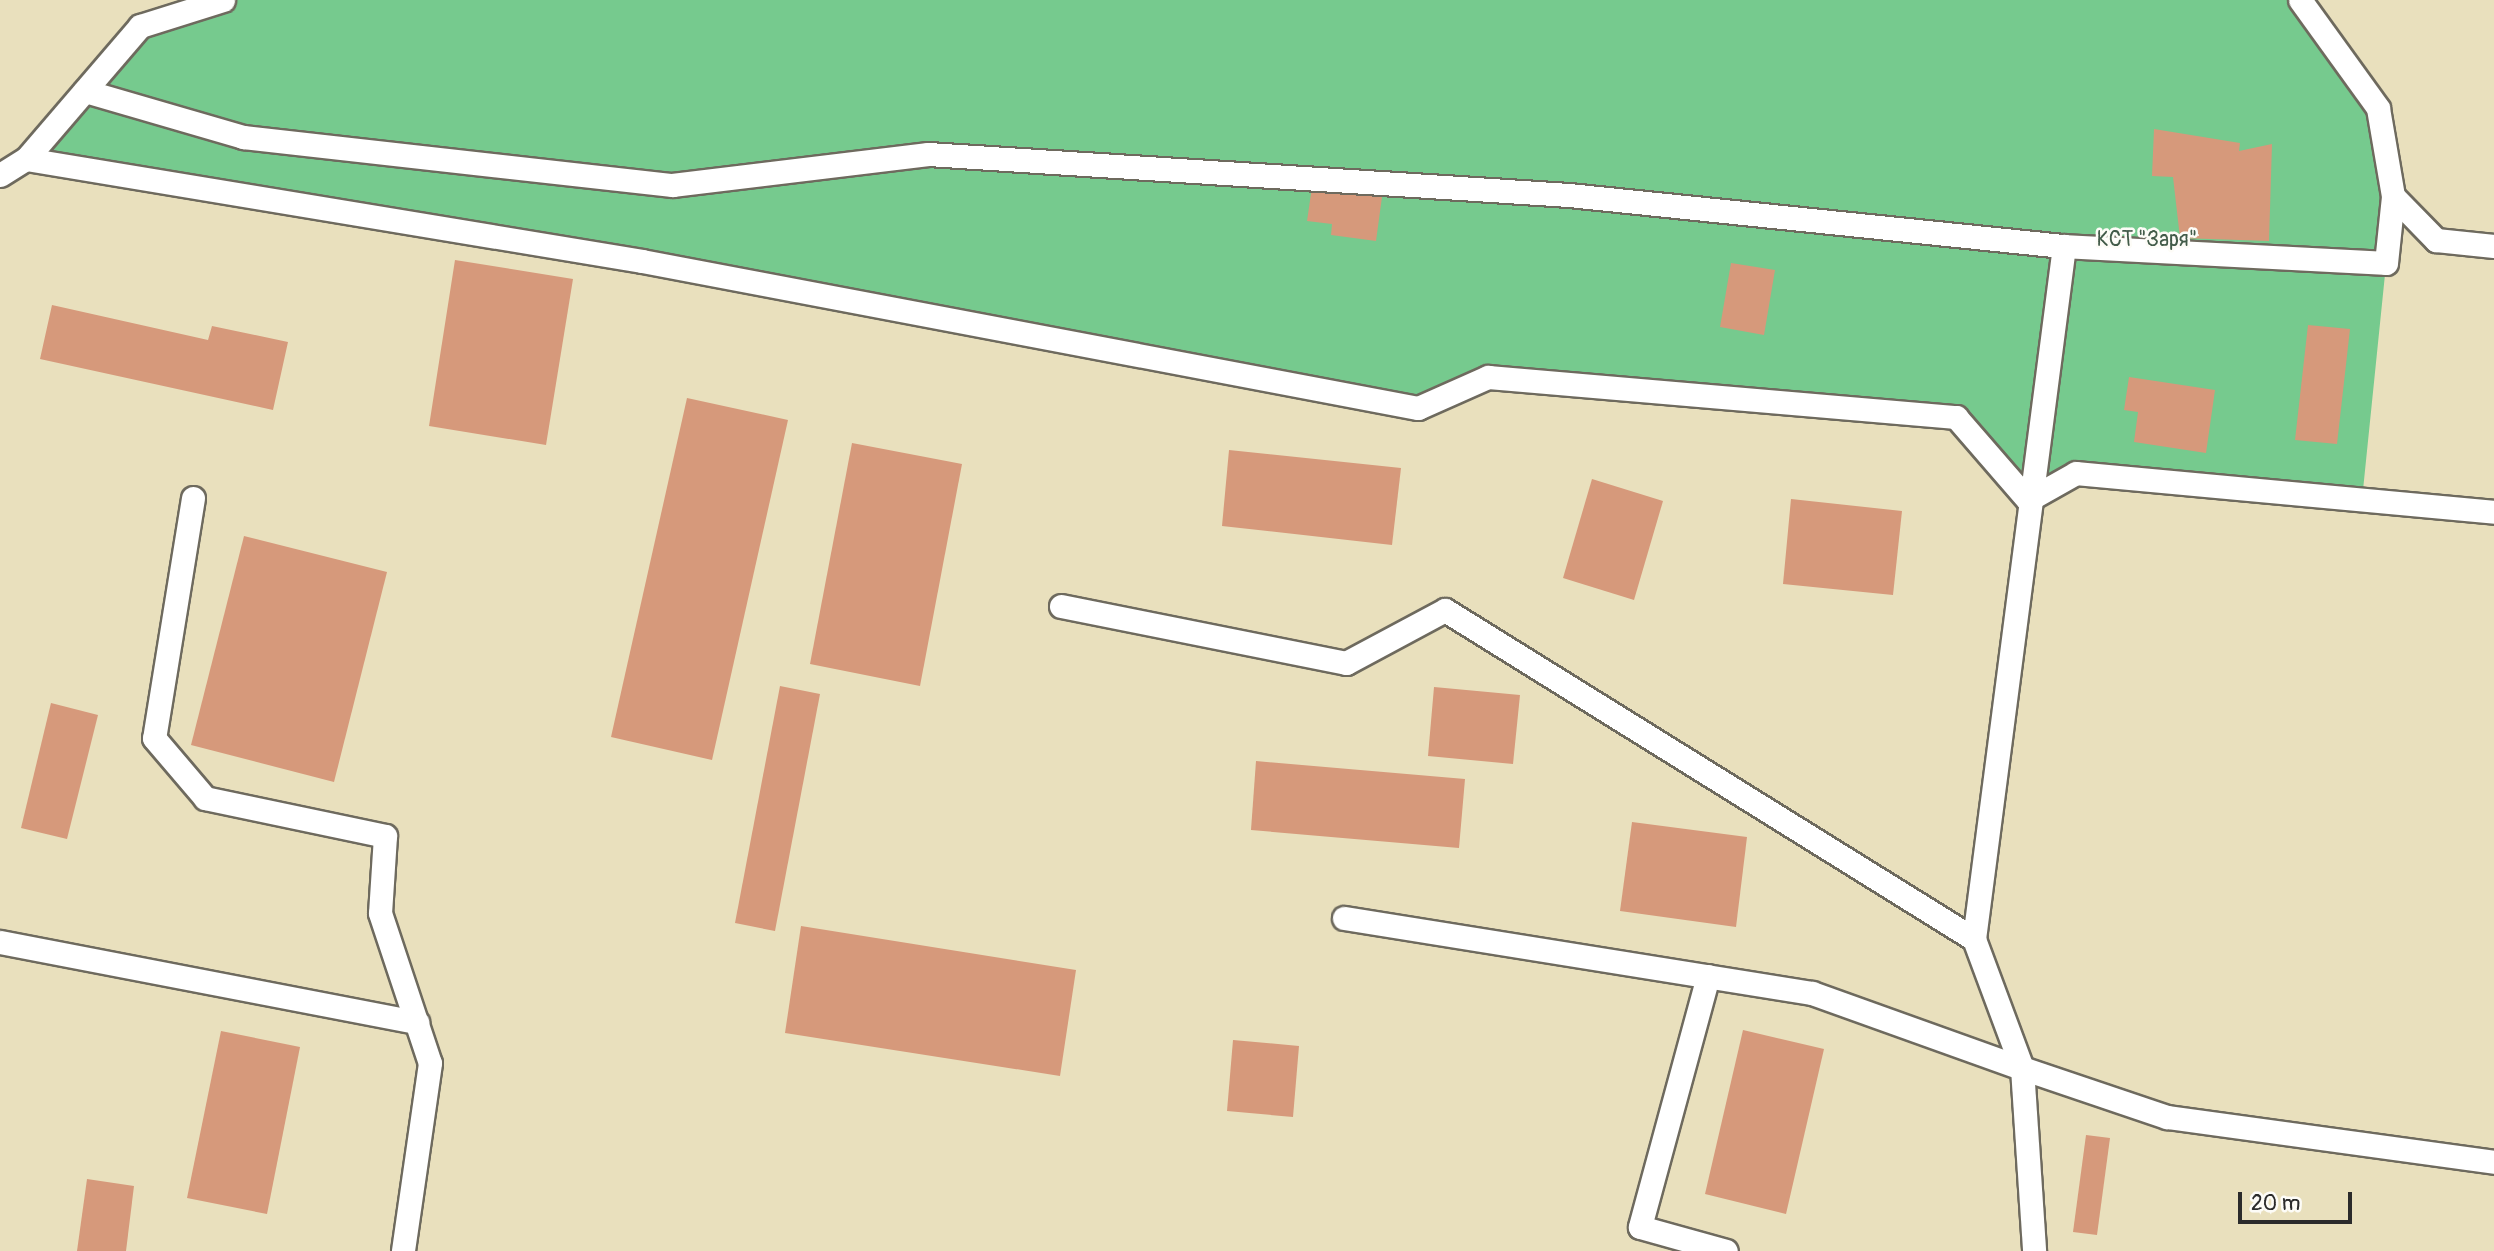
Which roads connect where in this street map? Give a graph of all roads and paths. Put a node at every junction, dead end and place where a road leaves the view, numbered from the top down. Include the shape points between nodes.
1 (163, 0) edge
2 (223, 0) edge
3 (2300, 0) edge
4 (141, 26) junction
5 (85, 91) junction
6 (26, 159) junction
7 (0, 175) edge
8 (2393, 196) junction
9 (2064, 246) junction
10 (2494, 246) edge
11 (193, 498) dead end
12 (2028, 500) junction
13 (2494, 512) edge
14 (1060, 606) dead end
15 (1344, 918) dead end
16 (1974, 939) junction
17 (0, 942) edge
18 (1708, 976) junction
19 (416, 1022) junction
20 (2022, 1068) junction
21 (2494, 1162) edge
22 (403, 1251) edge
23 (1726, 1251) edge
24 (2034, 1251) edge

1 - 4 lane
2 - 4 lane
3 - 8 lane via 2378,108
4 - 5 lane
5 - 6 lane
5 - 9 lane via 243,137 672,185 928,154 1569,195
6 - 7 lane
6 - 12 lane via 642,261 1418,408 1488,377 1956,417
8 - 9 lane via 2386,263
8 - 10 lane via 2435,240
9 - 12 lane
11 - 19 lane via 154,738 205,798 385,836 380,913
12 - 13 lane via 2076,472
12 - 16 lane
14 - 16 lane via 1346,663 1446,610
15 - 18 lane
16 - 20 lane
17 - 19 lane
18 - 20 lane via 1812,993
18 - 23 lane via 1640,1227
19 - 22 lane via 430,1063
20 - 21 lane via 2166,1117
20 - 24 lane

